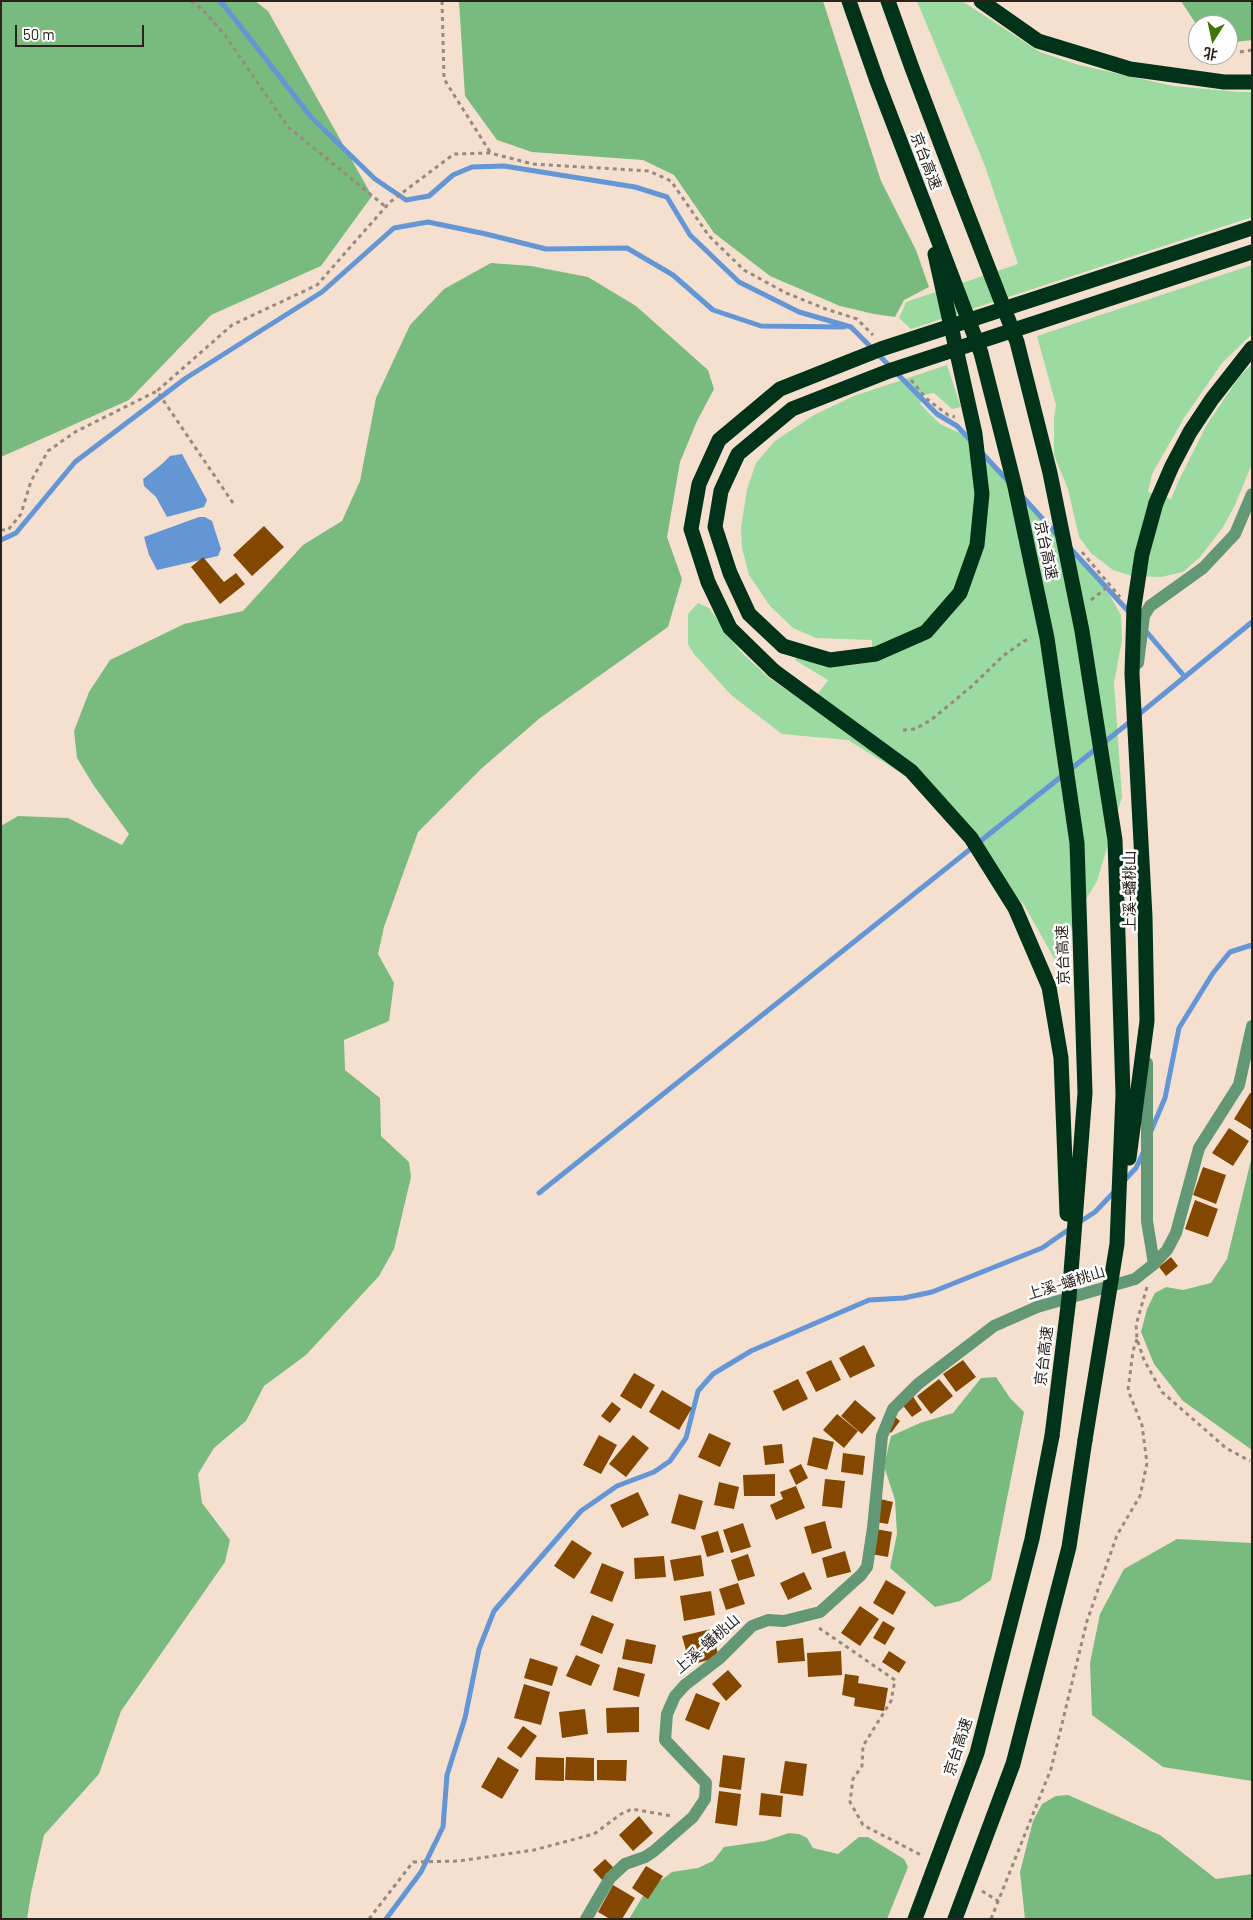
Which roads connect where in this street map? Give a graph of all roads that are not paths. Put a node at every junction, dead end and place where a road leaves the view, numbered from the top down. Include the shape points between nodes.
1 (849, 1) edge
2 (888, 1) edge
3 (981, 1) edge
4 (1252, 82) edge
5 (924, 203) junction
6 (1252, 228) edge
7 (1252, 252) edge
8 (1252, 348) edge
9 (1252, 494) edge
10 (1252, 1026) edge
11 (1117, 1244) junction
12 (1154, 1264) junction
13 (1069, 1298) junction
14 (586, 1919) edge
15 (915, 1919) edge
16 (955, 1919) edge

1 - 5 highway, 京台高速 via 876,81
2 - 11 highway, 京台高速, bridge via 1017,342 1050,472 1082,631 1115,840 1123,1094
3 - 4 highway via 1038,41 1130,70 1224,82
5 - 7 highway, bridge via 975,434 982,494 977,545 960,593 926,632 876,654 830,660 783,646 749,614 730,573 715,528 721,491 738,454 792,409 889,371
5 - 13 highway, 京台高速, bridge via 981,353 1015,487 1047,638 1077,843 1085,1094
6 - 13 highway, bridge via 881,349 780,389 719,440 699,484 691,529 708,582 730,628 774,671 911,771 971,838 1015,908 1049,987 1061,1058
8 - 11 highway, bridge via 1190,432 1156,503 1142,554 1134,608 1132,674 1148,1021
9 - 12 street, 上溪-蟠桃山 via 1235,534 1203,568 1150,606 1144,616 1136,680 1146,802 1147,1221
10 - 12 street via 1239,1085 1199,1148 1176,1233
11 - 16 highway, 京台高速, bridge via 1069,1547 1013,1764
12 - 14 street, 上溪-蟠桃山 via 1135,1280 1037,1307 994,1326 918,1384 893,1409 882,1436 867,1568 820,1612 784,1621 768,1620 752,1626 675,1696 667,1714 665,1740 706,1783 705,1799 693,1817 654,1851 625,1864 610,1878
13 - 15 highway, 京台高速, bridge via 1052,1436 1032,1539 977,1753

